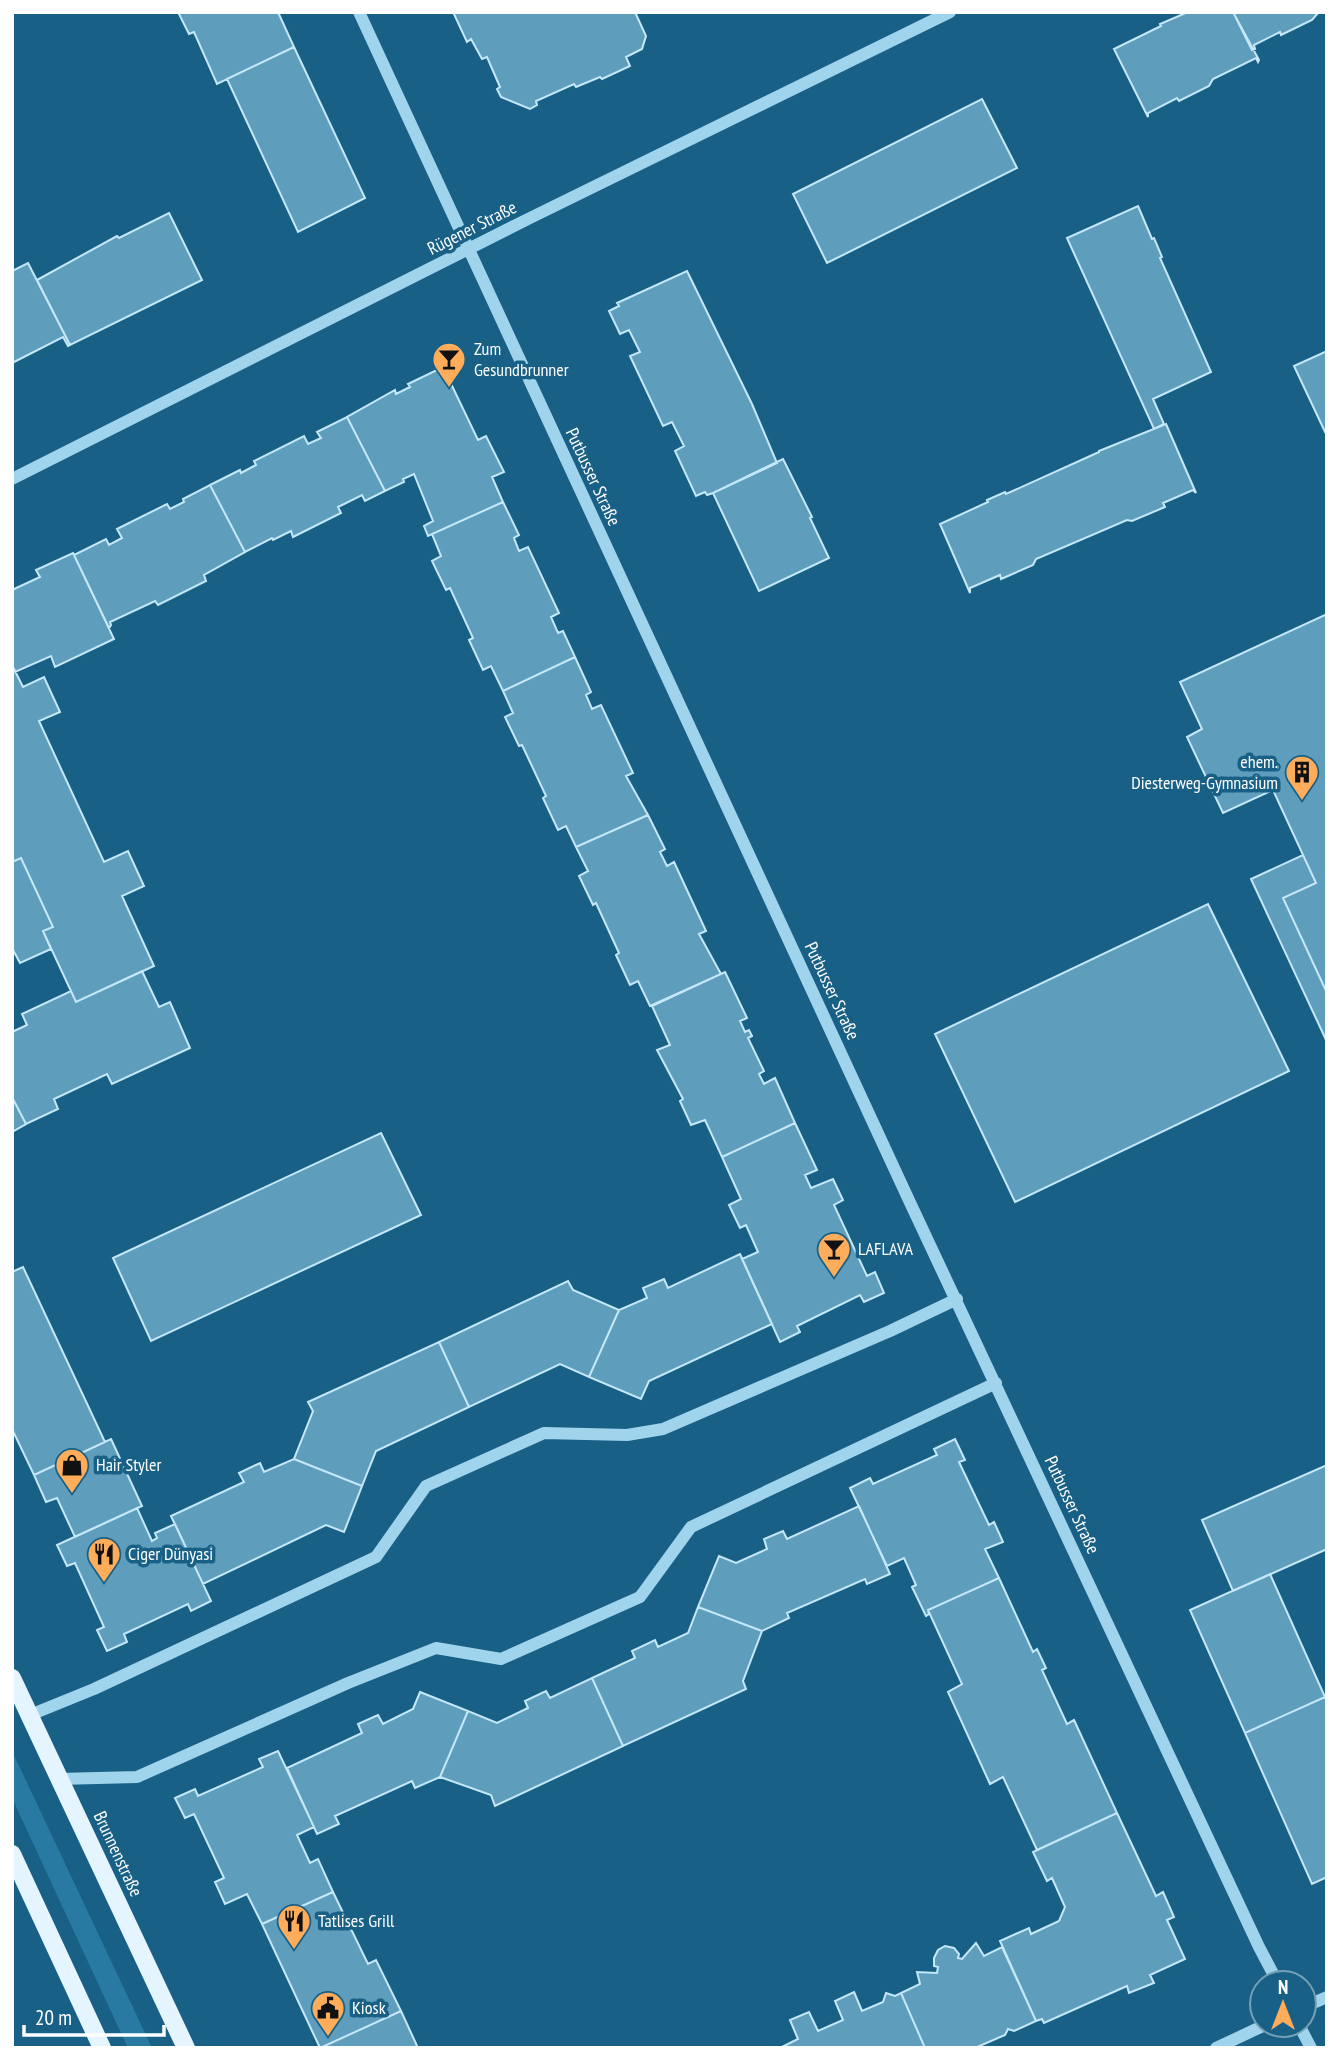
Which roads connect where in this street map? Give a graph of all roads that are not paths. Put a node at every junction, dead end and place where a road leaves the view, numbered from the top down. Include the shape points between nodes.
1 (359, 12) edge
2 (950, 12) edge
3 (468, 249) junction
4 (12, 479) edge
5 (957, 1299) junction
6 (996, 1383) junction
7 (12, 1678) edge
8 (30, 1715) junction
9 (58, 1779) junction
10 (12, 1854) edge
11 (1271, 1969) edge
12 (1248, 2033) edge
13 (102, 2048) edge
14 (186, 2048) edge
15 (1216, 2048) edge

1 - 3 street, Putbusser Straße
2 - 3 street, Rügener Straße
3 - 4 street, Rügener Straße
3 - 5 street, Putbusser Straße
5 - 6 street, Putbusser Straße
5 - 8 street via 663,1429 627,1435 544,1433 426,1486 376,1557
6 - 9 street via 691,1527 640,1597 501,1659 436,1648 137,1777
6 - 11 street, Putbusser Straße
7 - 8 main road, Brunnenstraße
8 - 9 main road, Brunnenstraße
9 - 14 main road, Brunnenstraße
10 - 13 main road
12 - 15 street

